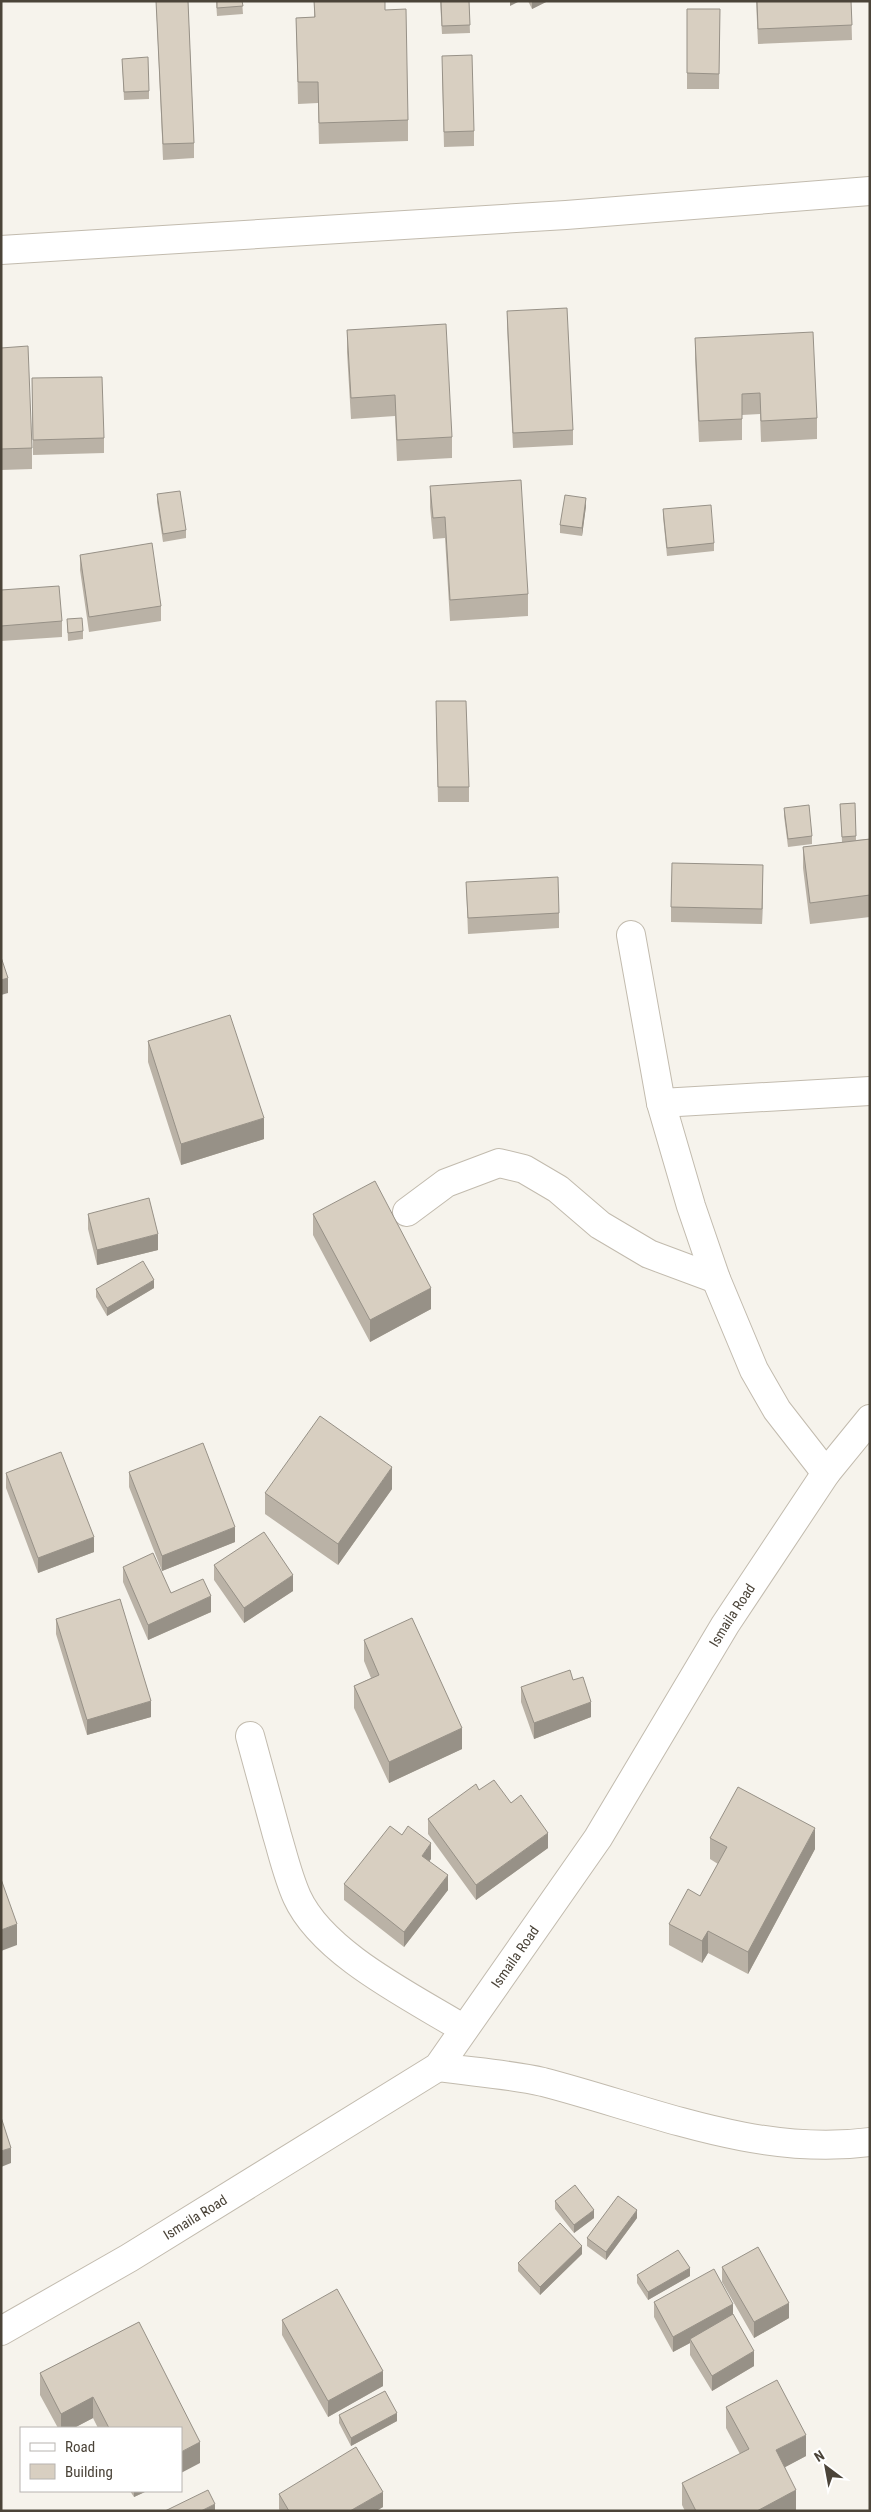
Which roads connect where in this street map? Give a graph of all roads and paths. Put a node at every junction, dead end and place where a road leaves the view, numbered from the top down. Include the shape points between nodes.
1 (870, 191) edge
2 (1, 250) edge
3 (631, 935) dead end
4 (870, 1091) edge
5 (661, 1103) junction
6 (406, 1212) dead end
7 (716, 1279) junction
8 (870, 1419) edge
9 (826, 1473) junction
10 (250, 1736) dead end
11 (464, 2029) junction
12 (438, 2067) junction
13 (870, 2142) edge
14 (1, 2331) edge

1 - 2 street via 566,215
3 - 5 street
4 - 5 street
5 - 7 street
6 - 7 street via 446,1183 499,1163 524,1169 558,1189 600,1225 649,1254
7 - 9 street via 754,1370 777,1410
8 - 9 street, Ismaila Road
9 - 11 street, Ismaila Road via 725,1625 598,1838
10 - 11 street via 286,1865 297,1897 311,1920 340,1949 368,1970
11 - 12 street, Ismaila Road
12 - 13 street via 542,2082 645,2113 754,2140 842,2146
12 - 14 street, Ismaila Road via 129,2258

